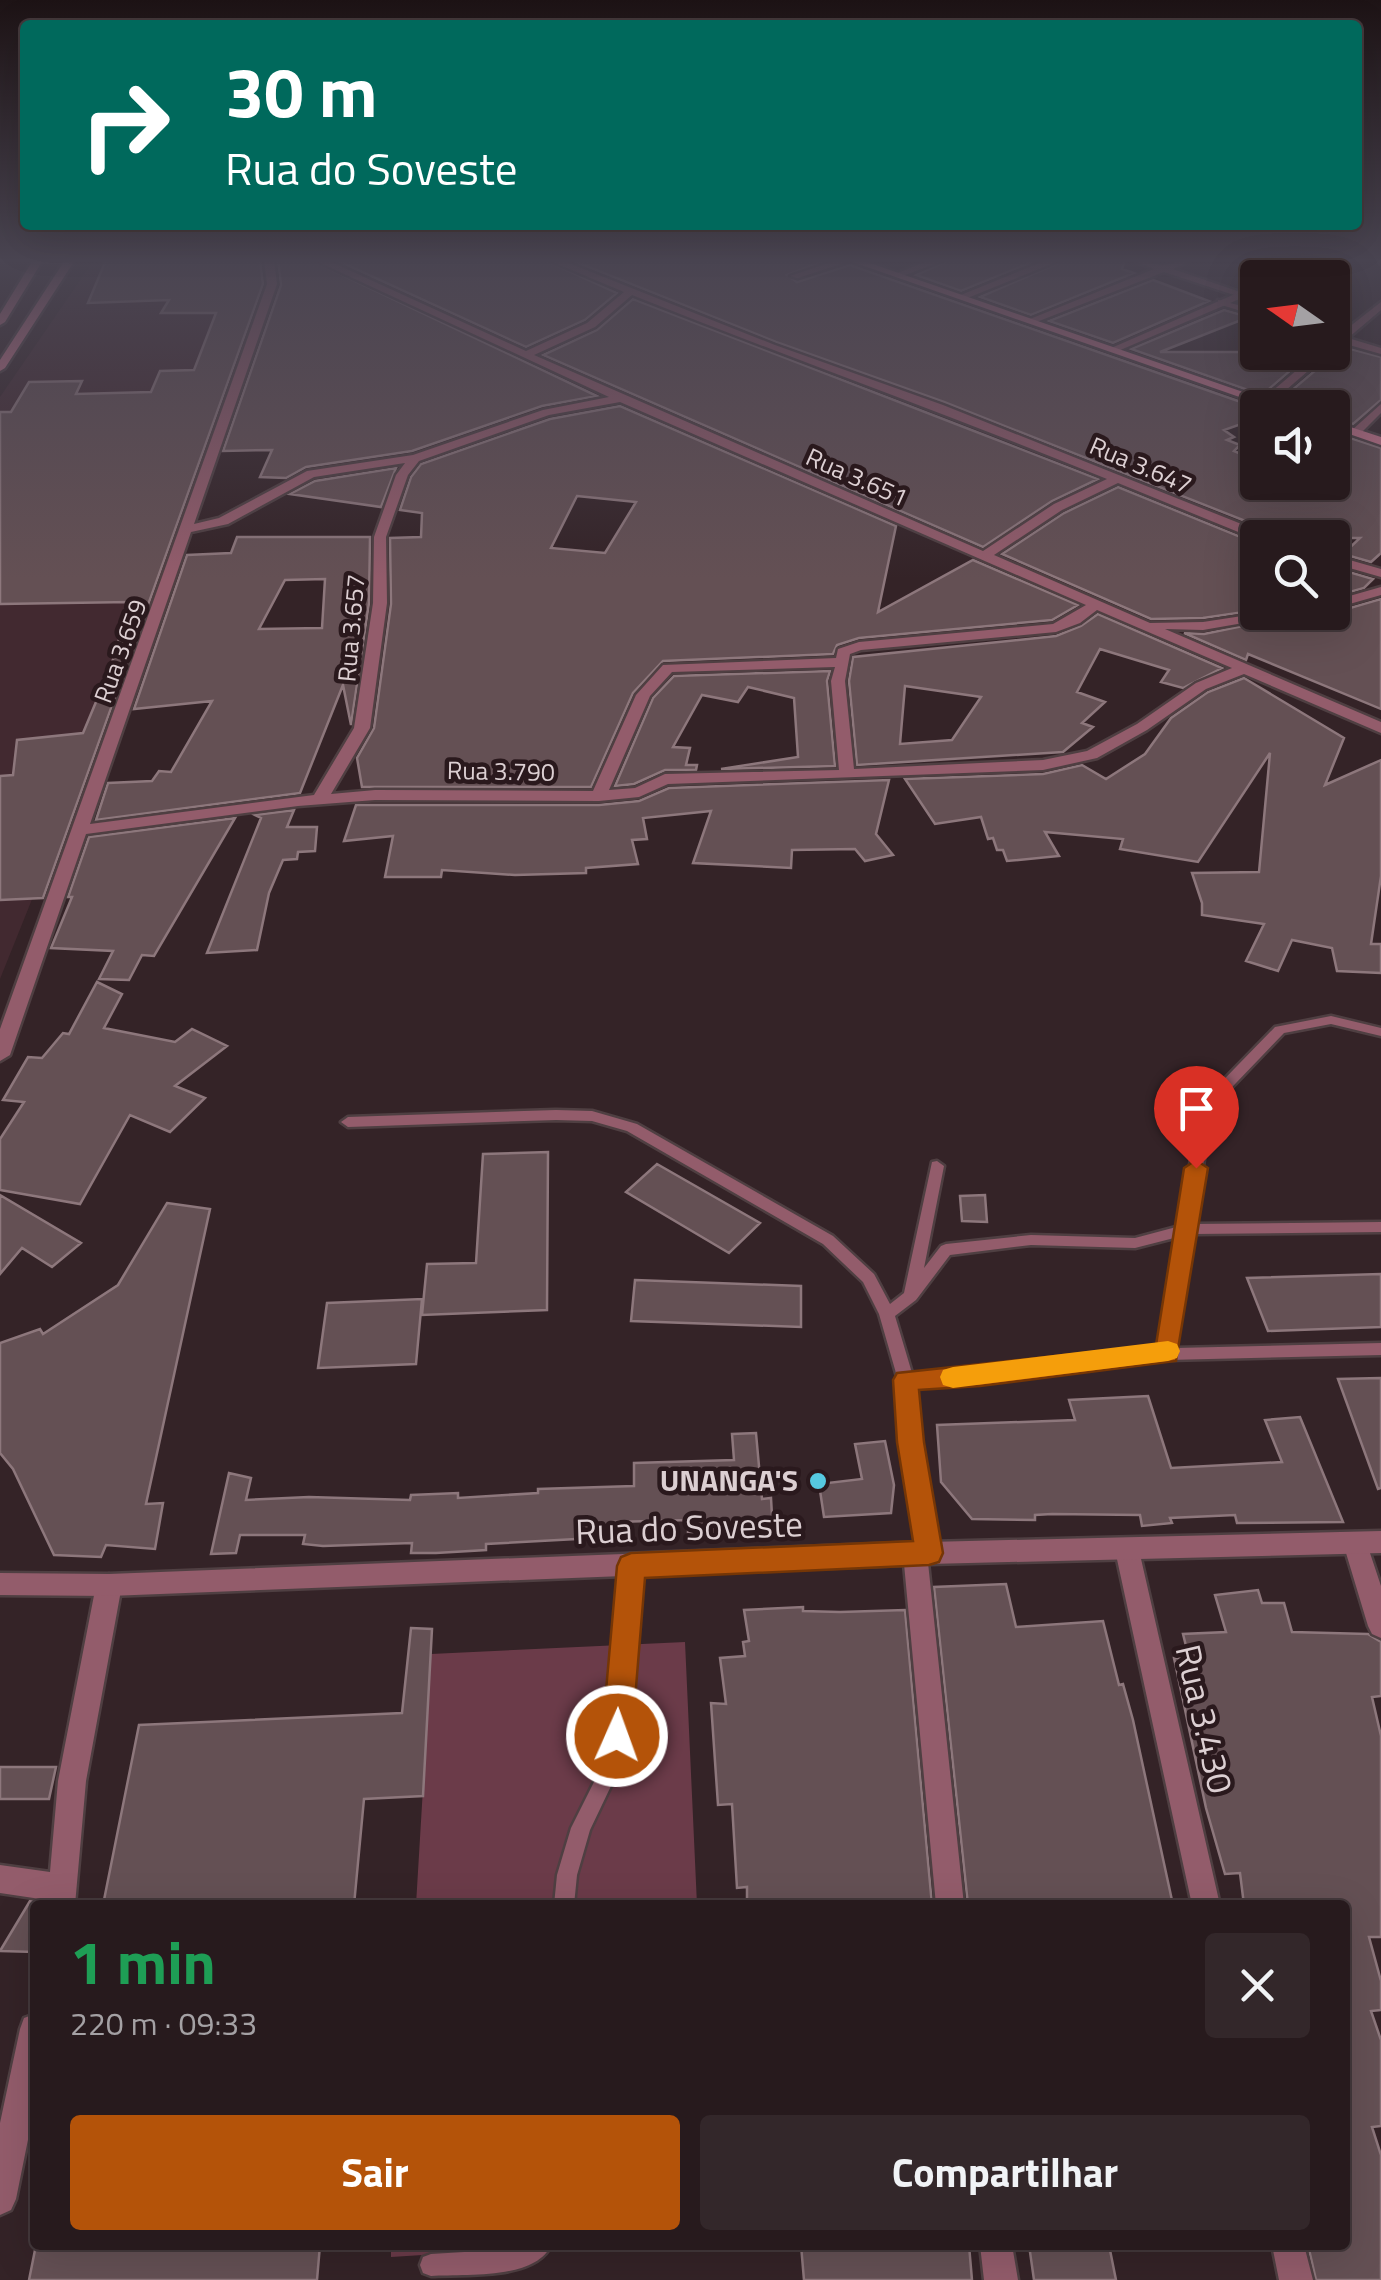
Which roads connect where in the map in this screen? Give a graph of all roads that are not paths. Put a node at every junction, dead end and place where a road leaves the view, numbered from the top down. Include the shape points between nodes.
1 (243, 366) edge
2 (550, 366) edge
3 (825, 366) edge
4 (1163, 366) edge
5 (1304, 370) edge
6 (1280, 390) edge
7 (1240, 392) edge
8 (622, 399) junction
9 (1381, 407) edge
10 (1350, 430) edge
11 (1356, 432) junction
12 (1381, 441) edge
13 (415, 458) junction
14 (1117, 479) junction
15 (1240, 528) edge
16 (184, 530) junction
17 (984, 556) junction
18 (1350, 564) edge
19 (1381, 573) edge
20 (1381, 592) edge
21 (1350, 600) edge
22 (1097, 603) junction
23 (1240, 621) edge
24 (1149, 625) junction
25 (843, 662) junction
26 (1243, 669) junction
27 (1381, 728) edge
28 (847, 774) junction
29 (599, 796) junction
30 (320, 798) junction
31 (79, 830) junction
32 (1381, 1032) edge
33 (0, 1056) edge
34 (348, 1122) dead end
35 (936, 1166) dead end
36 (1381, 1227) edge
37 (1187, 1229) junction
38 (911, 1296) junction
39 (887, 1314) junction
40 (1381, 1348) edge
41 (1167, 1354) junction
42 (906, 1380) junction
43 (1368, 1543) edge
44 (1126, 1550) junction
45 (922, 1553) junction
46 (631, 1566) junction
47 (0, 1584) edge
48 (109, 1585) junction
49 (1381, 1626) edge
50 (0, 1879) edge
51 (62, 1896) edge
52 (564, 1900) edge
53 (950, 1900) edge
54 (1205, 1900) edge
55 (30, 2053) edge
56 (0, 2199) edge
57 (533, 2250) edge
58 (997, 2250) edge
59 (1289, 2250) edge
60 (430, 2266) dead end
61 (1001, 2280) edge
62 (1296, 2280) edge

1 - 16 street, Rua 3.659
2 - 8 street, Rua 3.651
3 - 14 street, Rua 3.647
4 - 7 main road
5 - 6 street
8 - 13 street via 546,412
8 - 17 street, Rua 3.651
9 - 11 street
10 - 11 main road
11 - 12 main road
13 - 16 street via 299,478 222,521
13 - 30 street, Rua 3.657 via 396,488 380,537 380,604 362,728
14 - 15 street, Rua 3.647
14 - 17 street via 1048,513
16 - 31 street, Rua 3.659
17 - 22 street, Rua 3.651
18 - 19 street
20 - 21 street
22 - 24 street, Rua 3.651
22 - 25 street via 1056,628 859,646 843,652
23 - 24 street
24 - 26 street, Rua 3.651
25 - 28 street via 838,680
25 - 29 street via 668,668 643,694
26 - 27 street, Rua 3.651
26 - 28 street, Rua 3.790 via 1201,686 1092,755 1043,764
28 - 29 street, Rua 3.790 via 665,779 639,792
29 - 30 street, Rua 3.790
30 - 31 street, Rua 3.790
31 - 33 street, Rua 3.659
32 - 37 lane via 1332,1020 1280,1030 1205,1108
34 - 39 lane via 556,1115 632,1127 828,1240 869,1278
35 - 38 lane
36 - 37 lane
37 - 38 lane via 1134,1242 1031,1240 946,1250
37 - 41 lane
38 - 39 lane
39 - 42 lane
40 - 41 lane
41 - 42 lane
42 - 45 lane
43 - 44 street, Rua do Soveste
43 - 49 street
44 - 45 street, Rua do Soveste
44 - 54 street, Rua 3.430
45 - 46 street, Rua do Soveste
45 - 53 street
46 - 48 street, Rua do Soveste
46 - 52 lane via 612,1765 580,1828
47 - 48 street, Rua do Soveste
48 - 51 street via 72,1781
50 - 51 street
55 - 56 street
57 - 60 lane via 518,2260
58 - 61 street
59 - 62 street

